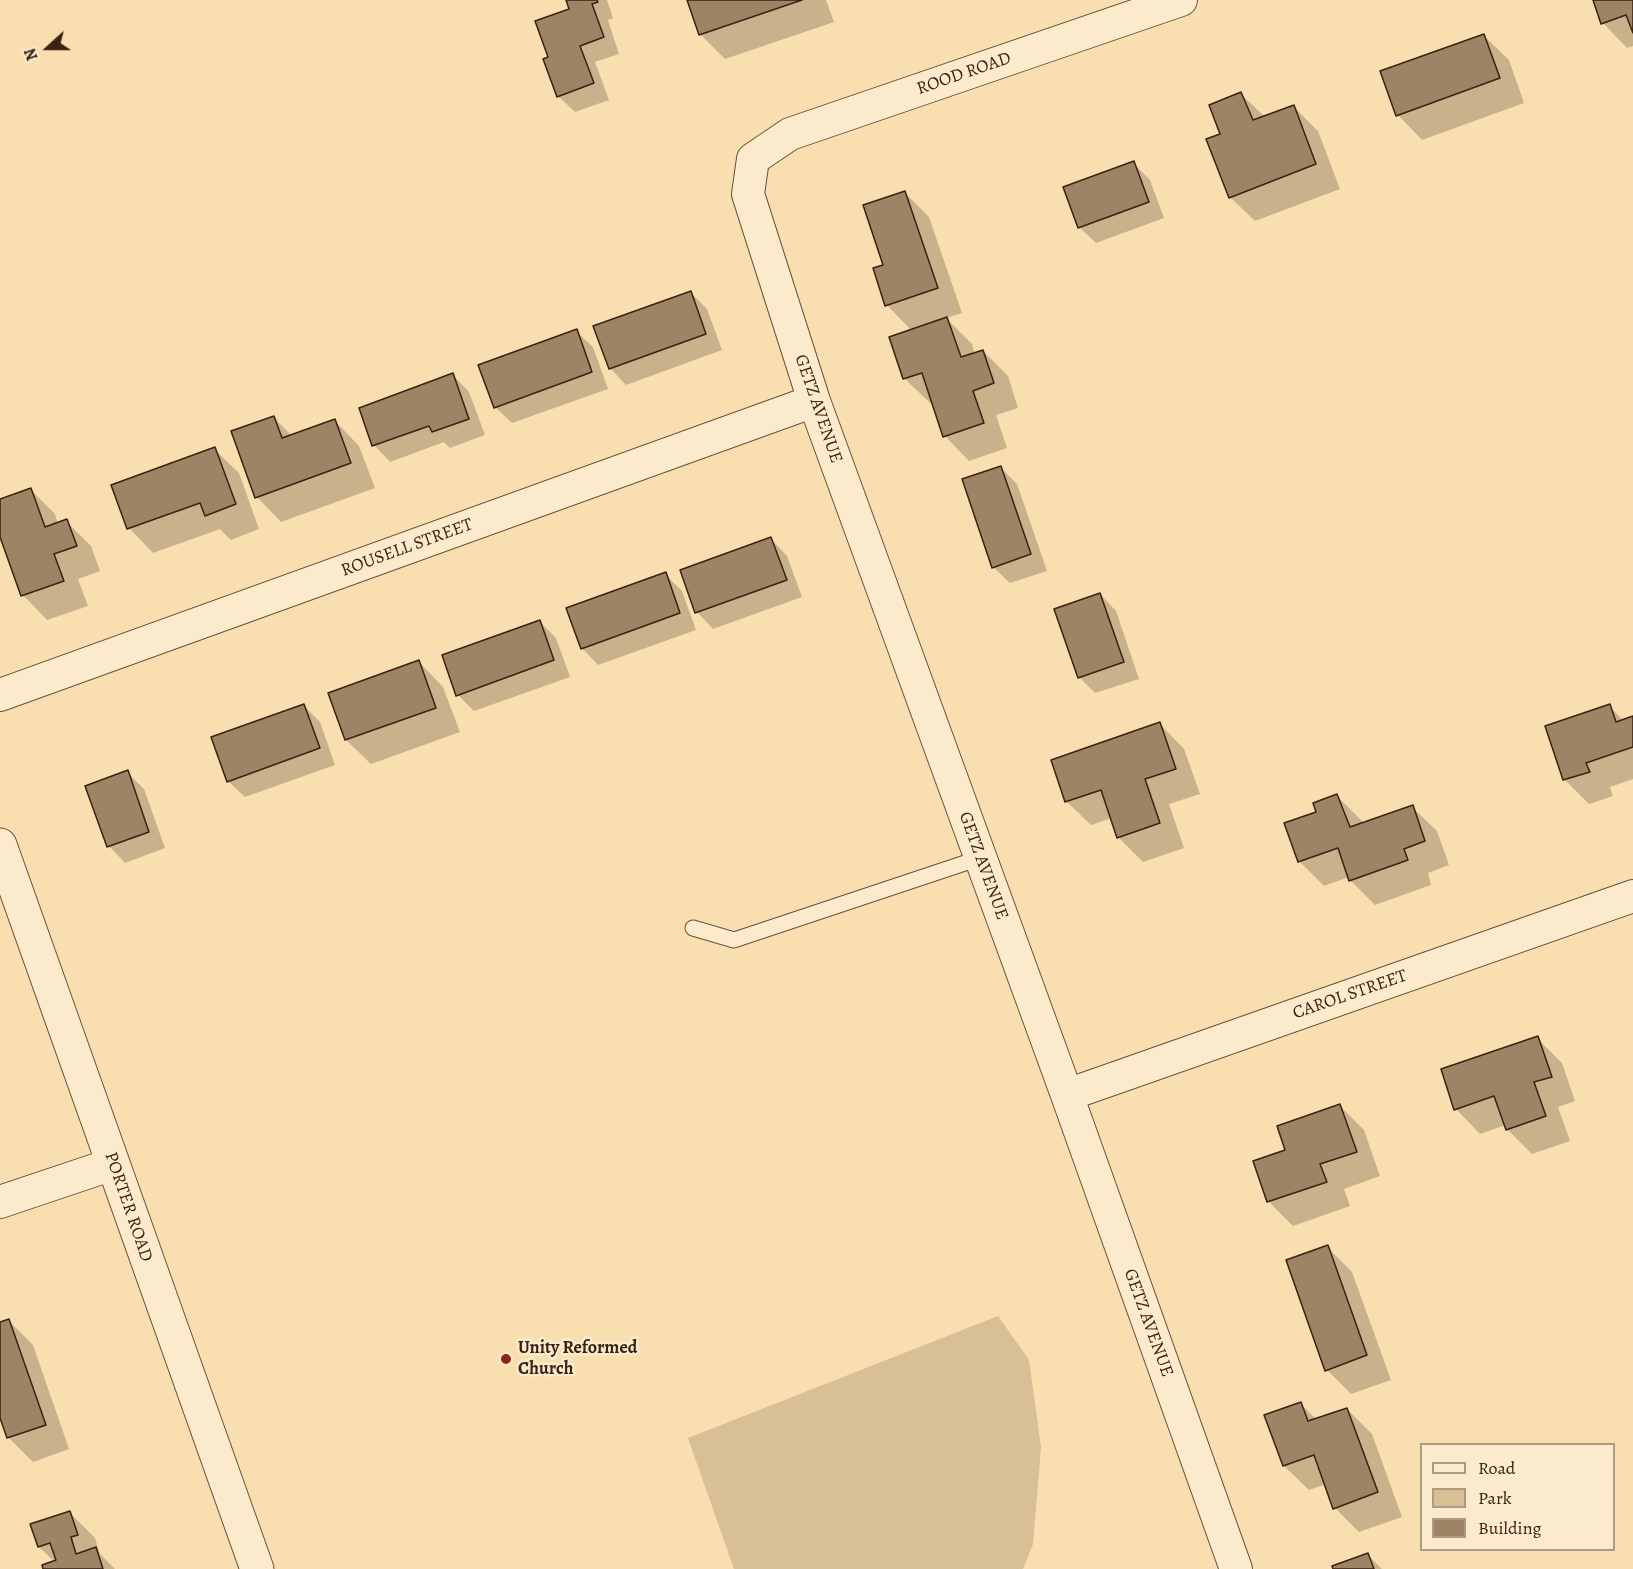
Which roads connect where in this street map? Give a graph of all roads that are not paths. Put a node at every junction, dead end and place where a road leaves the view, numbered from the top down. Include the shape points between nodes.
1 (1181, 0) edge
2 (753, 159) joint
3 (814, 401) junction
4 (0, 695) edge
5 (0, 845) edge
6 (980, 858) junction
7 (1633, 896) edge
8 (693, 928) dead end
9 (1066, 1095) junction
10 (113, 1164) junction
11 (0, 1202) edge
12 (257, 1569) edge
13 (1236, 1569) edge

1 - 2 street, ROOD ROAD via 790,134
2 - 3 street, GETZ AVENUE via 748,194
3 - 4 street, ROUSELL STREET
3 - 6 street, GETZ AVENUE
5 - 10 street, PORTER ROAD
6 - 8 lane via 734,940
6 - 9 street, GETZ AVENUE
7 - 9 street, CAROL STREET
9 - 13 street, GETZ AVENUE
10 - 11 street
10 - 12 street, PORTER ROAD

